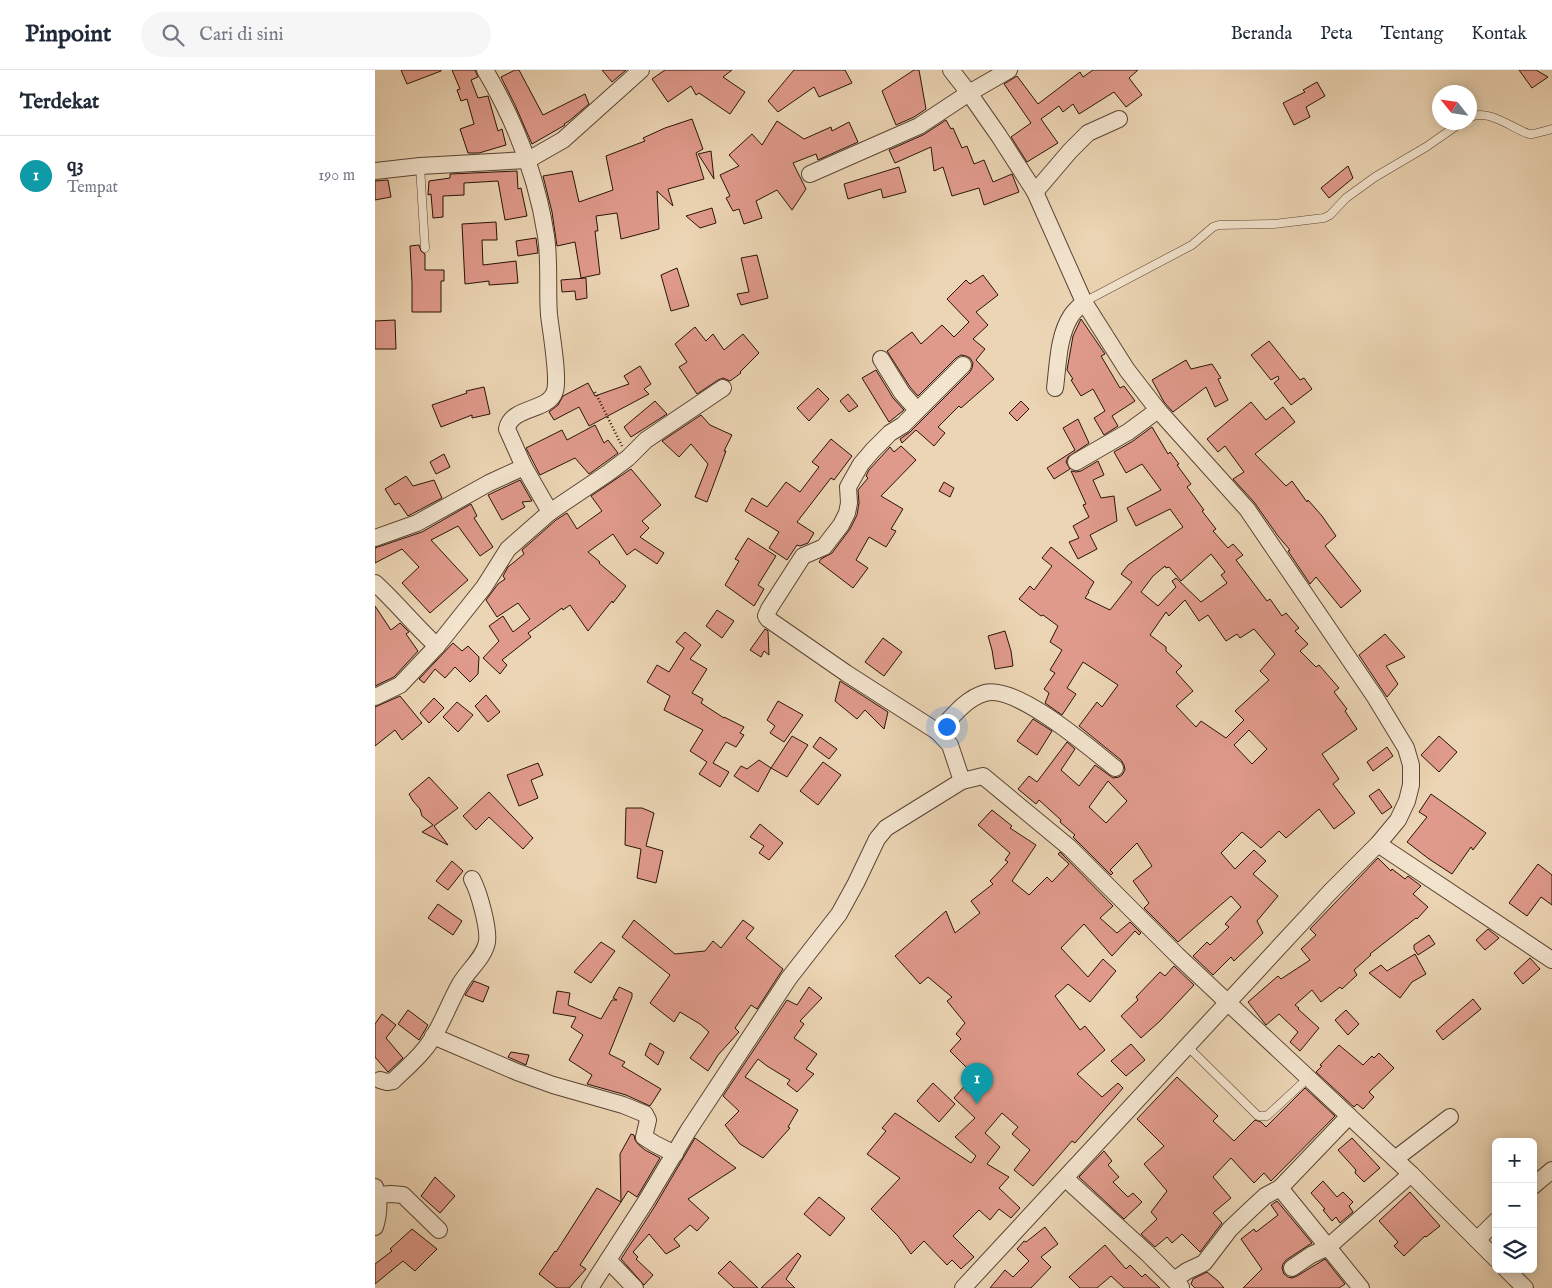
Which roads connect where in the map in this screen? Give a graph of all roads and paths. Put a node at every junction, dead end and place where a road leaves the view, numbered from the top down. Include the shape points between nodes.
1 (485, 70) edge
2 (641, 70) edge
3 (951, 70) edge
4 (1009, 70) edge
5 (969, 93) junction
6 (1477, 115) edge
7 (1119, 119) dead end
8 (1552, 129) edge
9 (1450, 130) edge
10 (527, 160) junction
11 (420, 166) junction
12 (375, 171) edge
13 (810, 174) dead end
14 (1035, 192) junction
15 (425, 248) dead end
16 (1084, 302) junction
17 (881, 359) dead end
18 (963, 365) dead end
19 (723, 388) dead end
20 (1055, 388) dead end
21 (595, 392) dead end
22 (917, 410) junction
23 (1158, 410) junction
24 (628, 458) junction
25 (1076, 462) dead end
26 (524, 467) junction
27 (551, 512) junction
28 (375, 538) edge
29 (375, 584) edge
30 (437, 646) junction
31 (375, 698) edge
32 (938, 732) junction
33 (1115, 768) dead end
34 (962, 781) junction
35 (1378, 844) junction
36 (472, 879) dead end
37 (1552, 960) edge
38 (1227, 1002) junction
39 (433, 1036) junction
40 (1187, 1046) junction
41 (1308, 1078) junction
42 (377, 1079) edge
43 (1349, 1116) junction
44 (1450, 1116) dead end
45 (675, 1154) junction
46 (1395, 1159) junction
47 (1552, 1170) edge
48 (1411, 1174) junction
49 (1066, 1179) junction
50 (1537, 1183) edge
51 (1280, 1188) junction
52 (376, 1191) edge
53 (1492, 1225) edge
54 (375, 1227) edge
55 (439, 1230) dead end
56 (1477, 1240) junction
57 (1328, 1247) junction
58 (1492, 1255) edge
59 (608, 1260) junction
60 (1293, 1268) dead end
61 (1510, 1273) edge
62 (1178, 1284) edge
63 (590, 1288) edge
64 (635, 1288) edge
65 (963, 1288) edge
66 (1361, 1288) edge
67 (1525, 1288) edge

1 - 10 street via 514,126
2 - 10 street via 563,140
3 - 5 street
4 - 5 street
5 - 13 street via 919,126
5 - 14 street
6 - 8 lane via 1497,119 1529,134
7 - 14 street via 1087,133
9 - 16 lane via 1375,177 1324,218 1213,226 1193,245
10 - 11 street
10 - 26 street via 538,193 546,236 556,383 550,399 521,413 508,424 507,432
11 - 12 street
11 - 15 lane
14 - 16 street
16 - 20 street via 1066,326
16 - 23 street via 1127,370
17 - 22 street
18 - 22 street
19 - 24 street via 645,440
21 - 24 path
22 - 32 street via 861,464 848,487 849,503 841,525 824,546 803,556 766,616 846,673
23 - 25 street via 1128,432
23 - 35 street via 1247,509 1407,748 1411,785 1407,801 1398,820
24 - 27 street
26 - 27 street
26 - 28 street via 417,523
27 - 30 street via 508,549 484,587
29 - 30 street
30 - 31 street via 400,685
32 - 33 street via 971,700 983,693 1002,692 1033,707
32 - 34 street via 950,745
34 - 38 street via 989,781 1070,848
34 - 45 street via 886,828 877,839 839,914 789,978
35 - 37 street
35 - 38 street
36 - 39 street via 478,891 487,940
38 - 40 street
38 - 41 street
39 - 42 street via 393,1081
39 - 45 street via 517,1072 645,1114 649,1120 644,1136
40 - 41 lane via 1258,1116 1267,1116
40 - 49 street
41 - 43 street
43 - 46 street
43 - 51 street
44 - 46 street
45 - 59 street
46 - 48 street
47 - 50 street
48 - 56 street
48 - 57 street
49 - 62 street
49 - 65 street
51 - 57 street
51 - 62 street via 1251,1208 1230,1229 1204,1264 1187,1271
52 - 54 street via 378,1213
52 - 55 street via 403,1196
53 - 56 street
56 - 58 street
57 - 60 street
57 - 66 street
59 - 63 street
59 - 64 street
61 - 67 street

